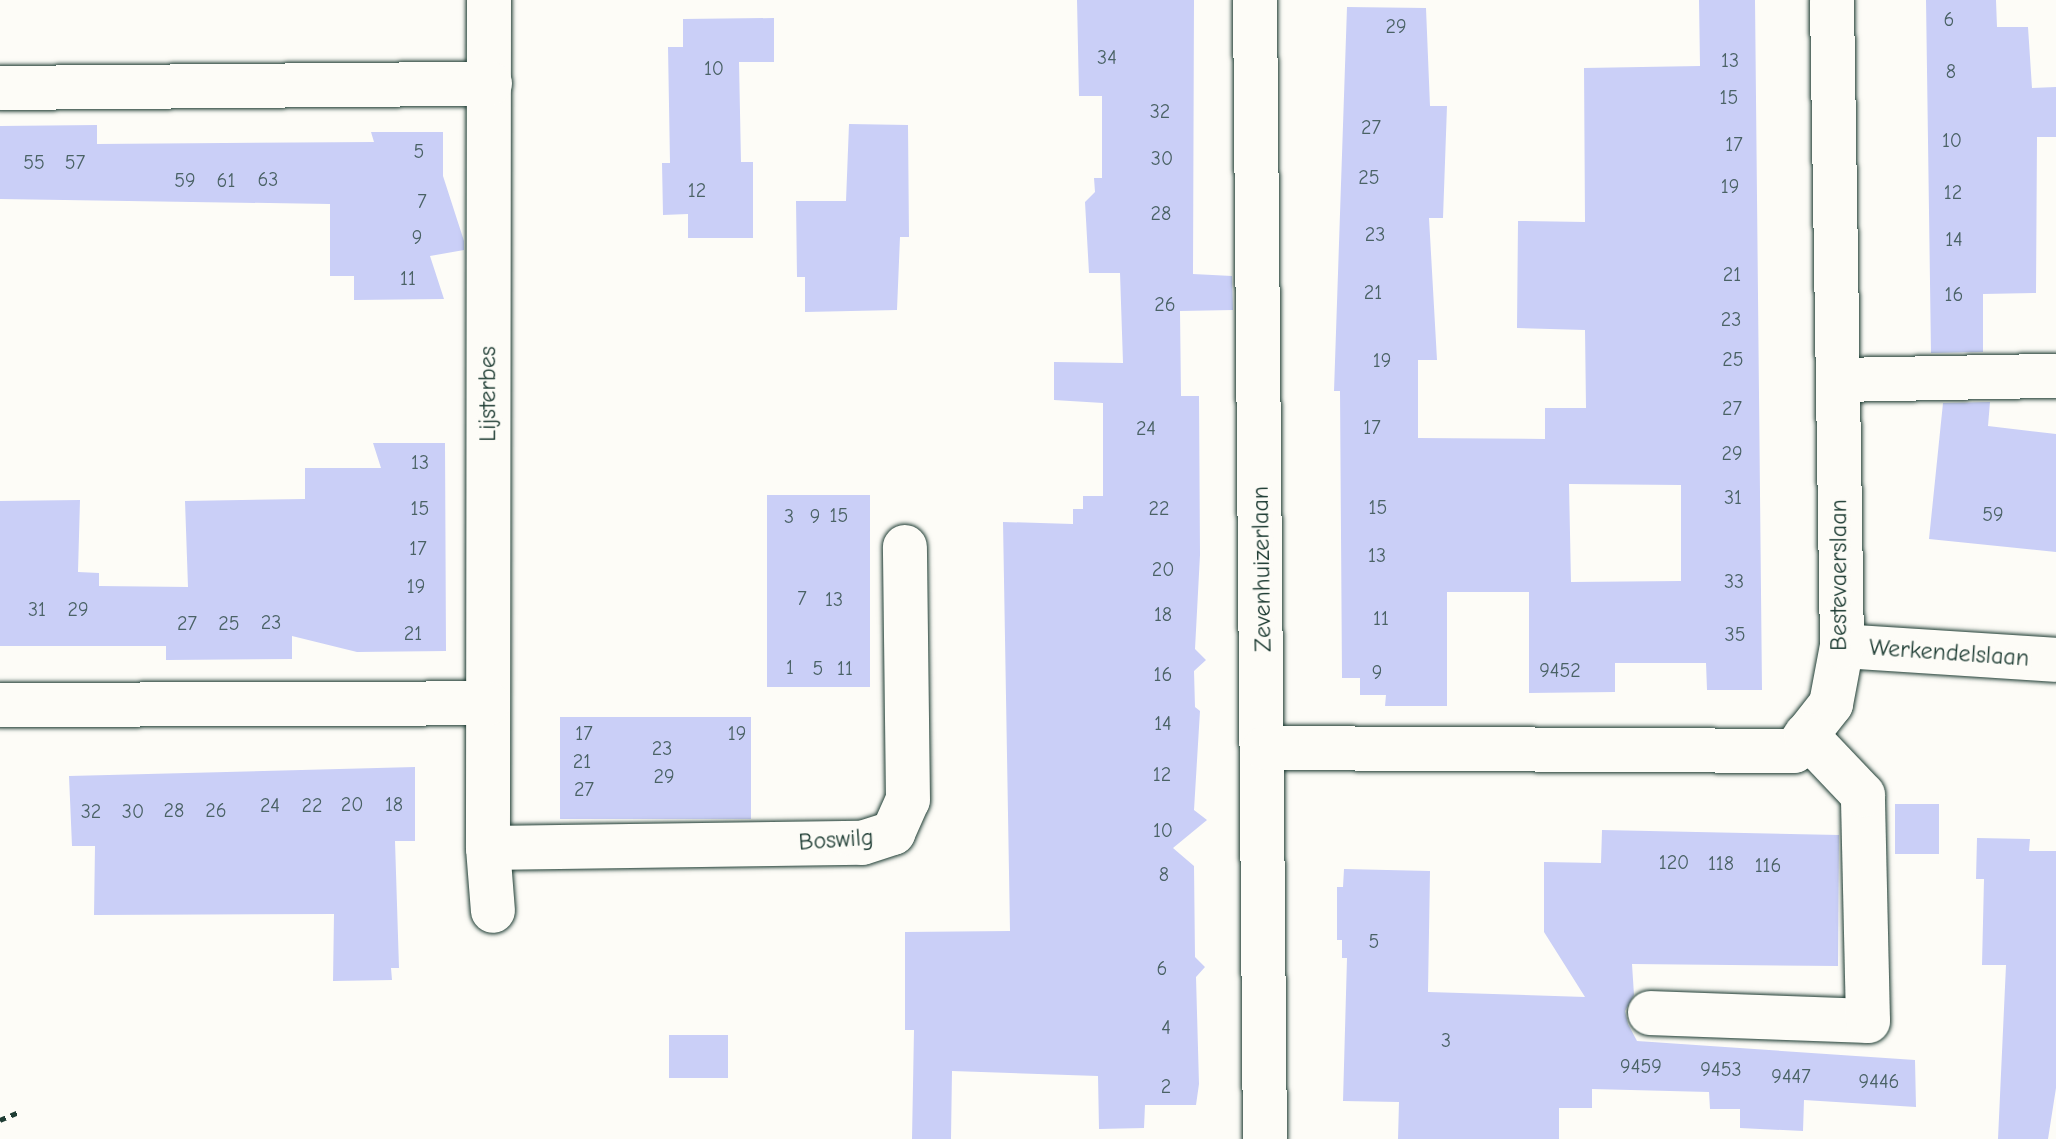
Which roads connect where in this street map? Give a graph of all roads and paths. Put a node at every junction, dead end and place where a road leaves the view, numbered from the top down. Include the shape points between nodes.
1 (489, 0) edge
2 (1255, 0) edge
3 (1832, 0) edge
4 (490, 84) junction
5 (0, 88) edge
6 (2056, 376) edge
7 (1838, 380) junction
8 (905, 547) dead end
9 (1842, 646) junction
10 (2056, 660) edge
11 (488, 703) junction
12 (0, 705) edge
13 (1806, 735) junction
14 (1265, 748) junction
15 (488, 848) junction
16 (493, 911) dead end
17 (1650, 1013) dead end
18 (21, 1111) dead end
19 (0, 1120) edge
20 (1265, 1139) edge

1 - 4 street, Lijsterbes
2 - 14 street, Zevenhuizerlaan
3 - 7 street, Bestevaerslaan
4 - 5 street
4 - 11 street, Lijsterbes
6 - 7 street
7 - 9 street, Bestevaerslaan
8 - 15 street, Boswilg via 908,800 893,833 862,843
9 - 10 street, Werkendelslaan
9 - 13 street, Bestevaerslaan via 1831,704
11 - 12 street
11 - 15 street, Lijsterbes
13 - 14 street, Bestevaerslaan via 1794,751
13 - 17 street via 1863,795 1868,1021
14 - 20 street, Zevenhuizerlaan
15 - 16 street, Lijsterbes
18 - 19 path

